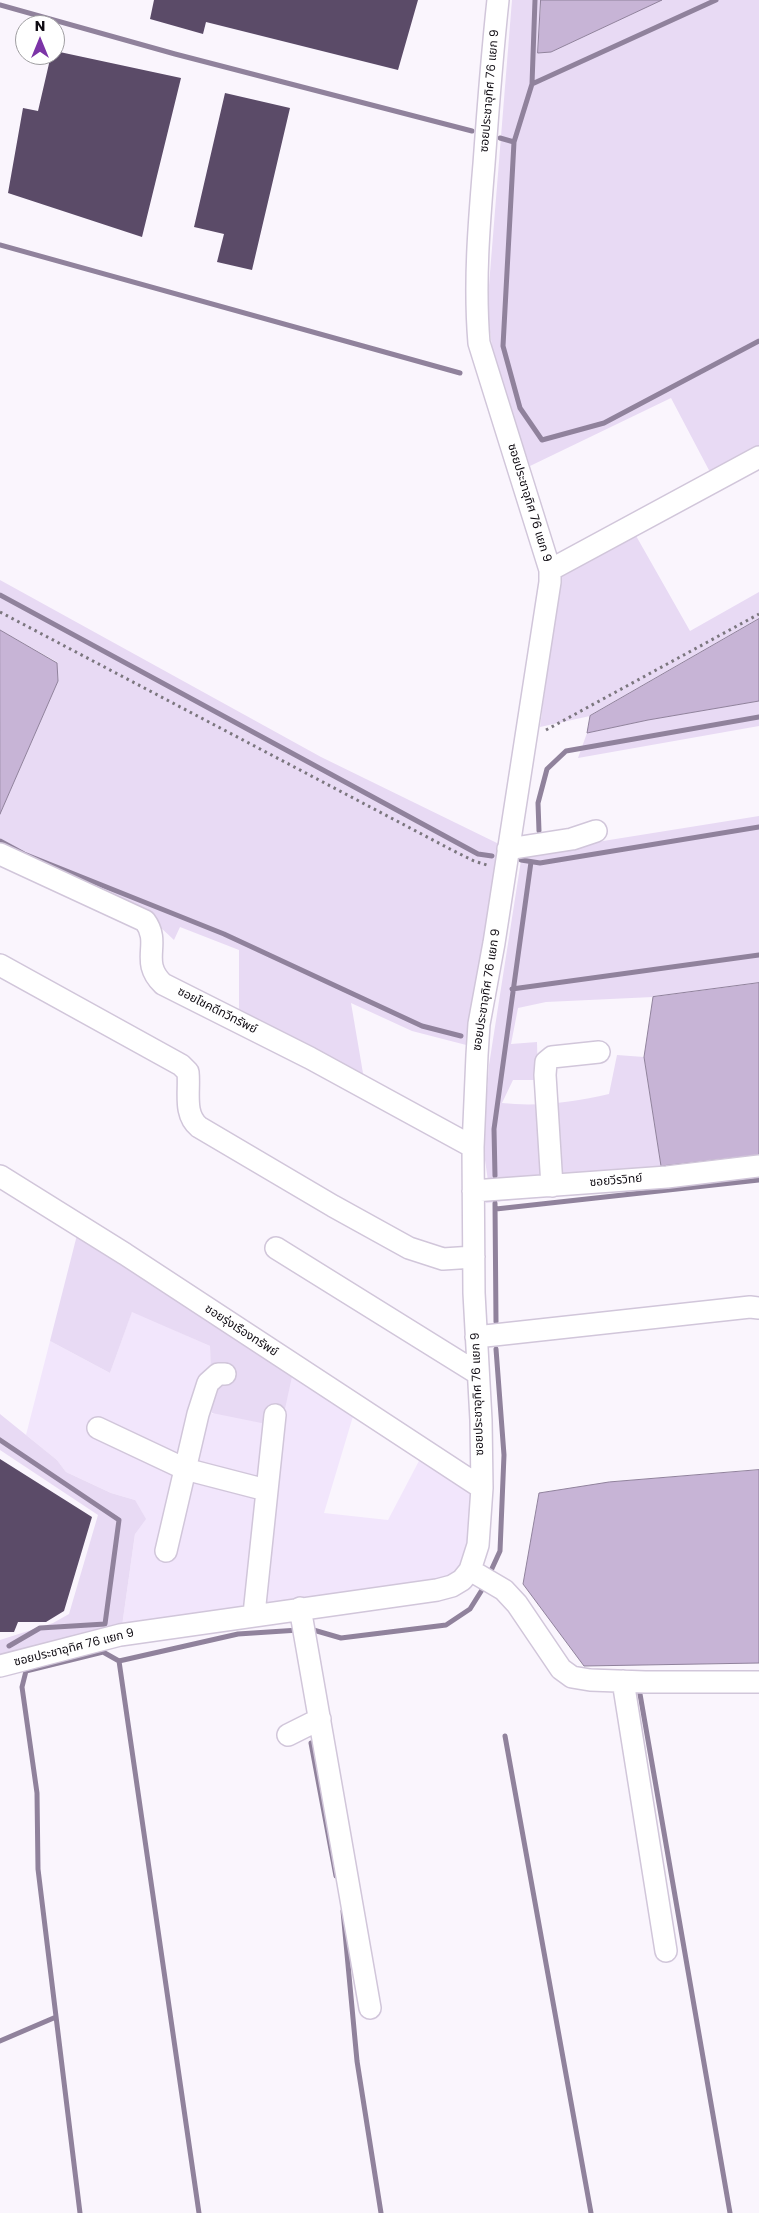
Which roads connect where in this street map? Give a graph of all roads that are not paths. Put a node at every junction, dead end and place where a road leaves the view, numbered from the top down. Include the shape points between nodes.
1 (498, 0) edge
2 (759, 457) edge
3 (550, 570) junction
4 (596, 831) dead end
5 (0, 854) edge
6 (507, 860) junction
7 (0, 964) edge
8 (599, 1052) dead end
9 (473, 1146) junction
10 (759, 1166) edge
11 (0, 1176) edge
12 (552, 1186) junction
13 (473, 1191) junction
14 (276, 1248) dead end
15 (474, 1257) junction
16 (759, 1308) edge
17 (476, 1337) junction
18 (477, 1372) junction
19 (225, 1374) dead end
20 (275, 1415) dead end
21 (98, 1428) dead end
22 (185, 1469) junction
23 (482, 1488) junction
24 (266, 1490) junction
25 (166, 1551) dead end
26 (470, 1570) junction
27 (300, 1608) junction
28 (254, 1614) junction
29 (0, 1666) edge
30 (623, 1681) junction
31 (759, 1682) edge
32 (320, 1719) junction
33 (288, 1735) dead end
34 (666, 1951) dead end
35 (370, 2008) dead end

1 - 3 street, ซอยประชาอุทิศ 76 แยก 9 via 488,86 477,251 479,343
2 - 3 street
3 - 6 street, ซอยประชาอุทิศ 76 แยก 9
4 - 6 street
5 - 9 street, ซอยโชคดีทวีทรัพย์ via 145,921 152,930 151,964 163,984
6 - 9 street, ซอยประชาอุทิศ 76 แยก 9 via 479,1024
7 - 15 street via 181,1066 188,1072 191,1121 199,1127 409,1248 443,1259
8 - 12 street via 552,1057 546,1062
9 - 13 street, ซอยประชาอุทิศ 76 แยก 9
10 - 12 street, ซอยวีรวิทย์
11 - 23 street, ซอยรุ่งเรืองทรัพย์
12 - 13 street, ซอยวีรวิทย์
13 - 15 street, ซอยประชาอุทิศ 76 แยก 9
14 - 18 street
15 - 17 street, ซอยประชาอุทิศ 76 แยก 9
16 - 17 street
17 - 18 street, ซอยประชาอุทิศ 76 แยก 9
18 - 23 street, ซอยประชาอุทิศ 76 แยก 9
19 - 22 street via 218,1374 208,1383
20 - 24 street
21 - 22 street
22 - 24 street
22 - 25 street
23 - 26 street, ซอยประชาอุทิศ 76 แยก 9 via 478,1545
24 - 28 street
26 - 27 street, ซอยประชาอุทิศ 76 แยก 9 via 462,1580 437,1590
26 - 30 street via 504,1590 561,1669 572,1677
27 - 28 street, ซอยประชาอุทิศ 76 แยก 9
27 - 32 street
28 - 29 street, ซอยประชาอุทิศ 76 แยก 9 via 120,1635
30 - 31 street
30 - 34 street
32 - 33 street
32 - 35 street

